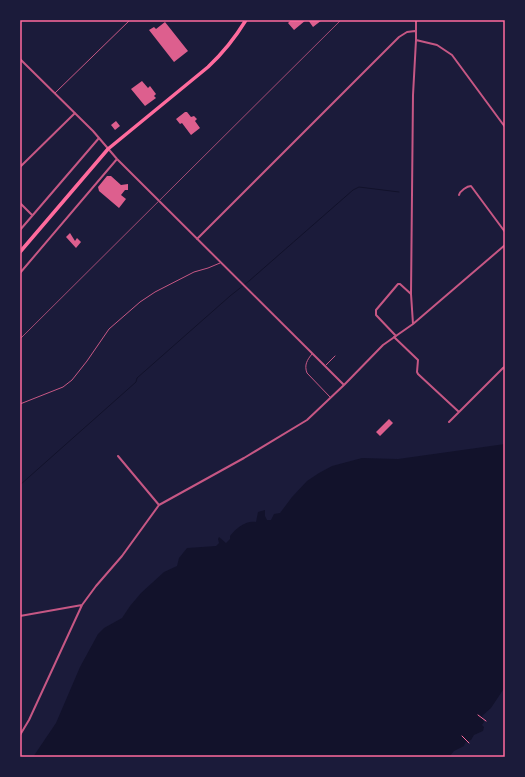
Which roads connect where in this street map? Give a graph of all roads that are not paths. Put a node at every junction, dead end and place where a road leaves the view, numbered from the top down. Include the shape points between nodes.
1 (130, 20) edge
2 (246, 20) edge
3 (416, 20) edge
4 (415, 31) junction
5 (416, 40) junction
6 (20, 59) edge
7 (55, 93) junction
8 (75, 113) junction
9 (505, 127) edge
10 (100, 138) junction
11 (108, 149) junction
12 (117, 159) junction
13 (20, 167) edge
14 (459, 195) dead end
15 (20, 203) edge
16 (32, 215) junction
17 (20, 230) edge
18 (505, 232) edge
19 (197, 239) junction
20 (505, 245) edge
21 (20, 252) edge
22 (220, 263) junction
23 (20, 273) edge
24 (411, 294) junction
25 (413, 324) junction
26 (395, 336) junction
27 (312, 353) junction
28 (335, 356) dead end
29 (325, 366) junction
30 (505, 367) edge
31 (344, 385) junction
32 (331, 398) junction
33 (20, 404) edge
34 (459, 412) junction
35 (449, 422) dead end
36 (118, 456) dead end
37 (160, 505) junction
38 (82, 605) junction
39 (20, 616) edge
40 (20, 734) edge

1 - 7 lane
2 - 11 main road via 223,53 208,68
3 - 4 street
4 - 5 street
4 - 19 street via 399,37
5 - 9 street via 437,45 452,55
5 - 24 street
6 - 7 street
7 - 8 street
8 - 10 street
8 - 13 street
10 - 11 street
10 - 16 street
11 - 12 street
11 - 21 main road
12 - 19 street
12 - 23 street
14 - 18 street via 471,186
15 - 16 street
16 - 17 street
19 - 22 street
20 - 25 street
22 - 27 street
22 - 33 lane via 194,272 140,302 109,329 72,380 63,387
24 - 25 street
24 - 26 street via 398,284 376,310 376,315
25 - 26 street
26 - 31 street
26 - 34 street via 418,360 418,374
27 - 29 street
27 - 32 lane via 305,364 307,373
28 - 29 lane
29 - 31 street
30 - 34 street
31 - 32 street
32 - 37 street via 299,426
34 - 35 street
36 - 37 street
37 - 38 street
38 - 39 street
38 - 40 street via 29,720

